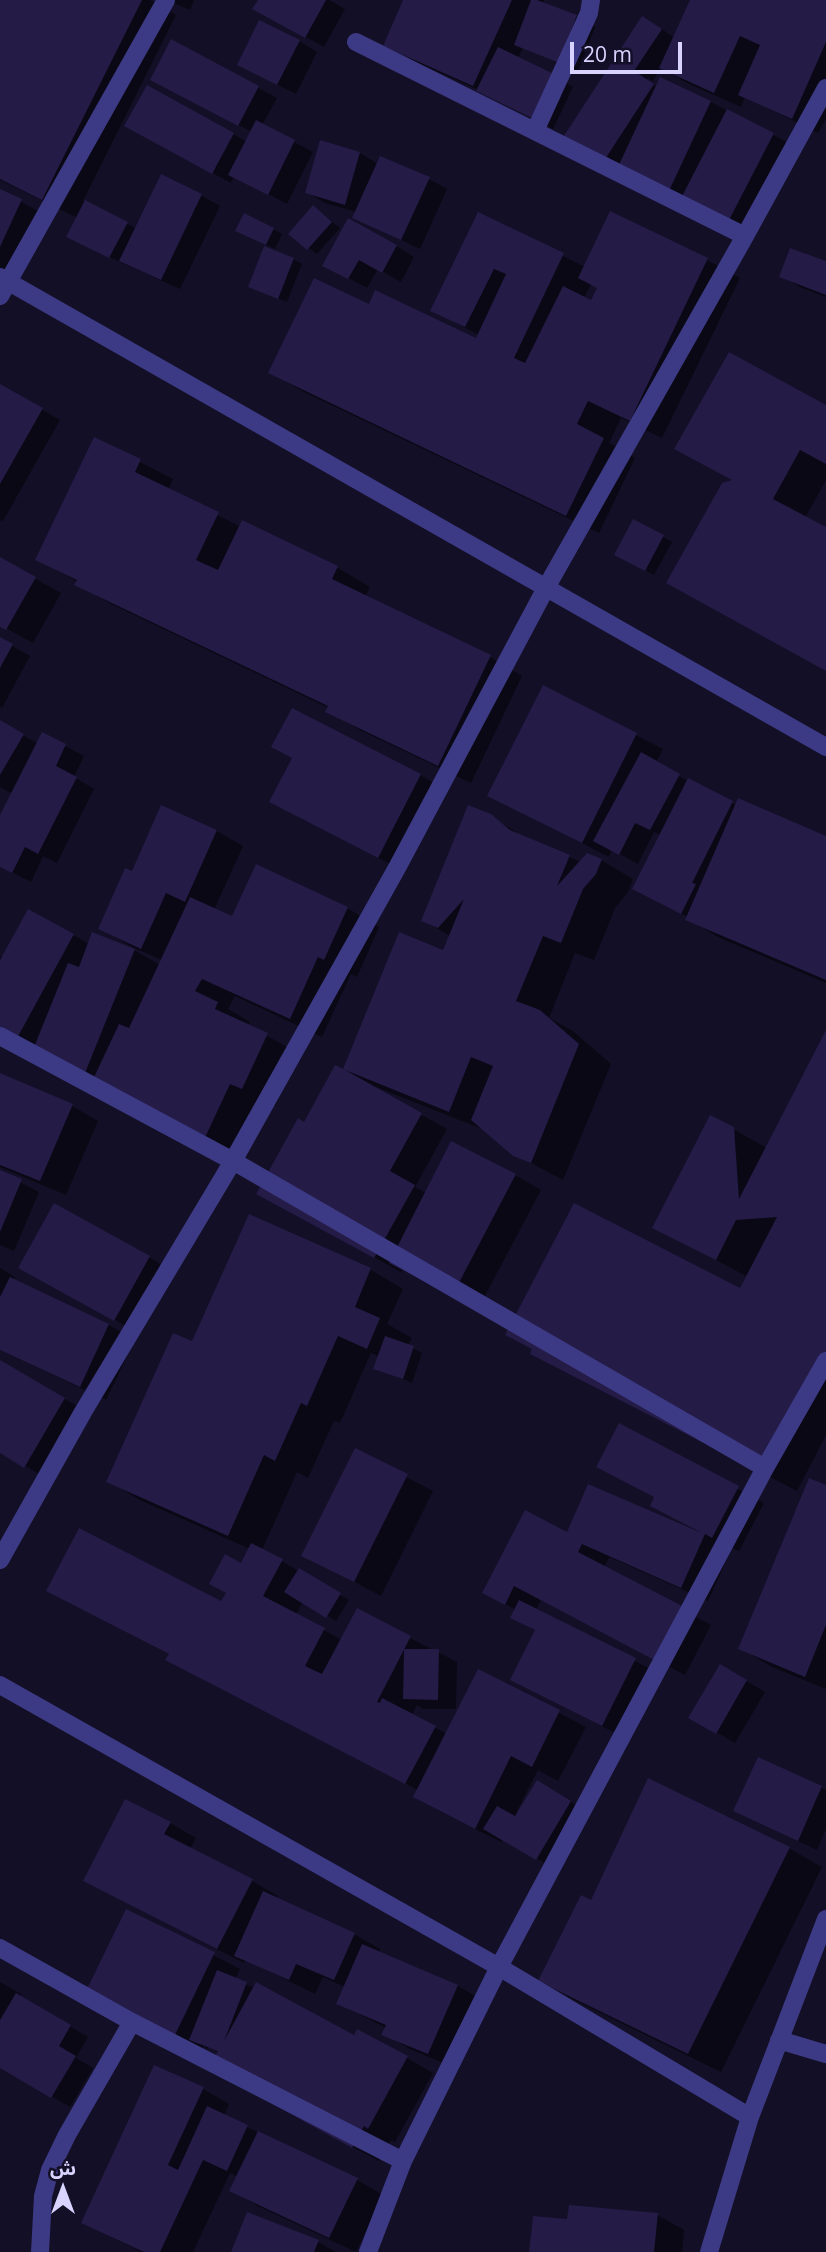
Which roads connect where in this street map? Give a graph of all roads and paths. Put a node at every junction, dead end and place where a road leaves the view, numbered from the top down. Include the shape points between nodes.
1 (166, 0) edge
2 (592, 0) edge
3 (356, 42) dead end
4 (826, 88) edge
5 (535, 131) junction
6 (745, 236) junction
7 (3, 285) edge
8 (547, 586) junction
9 (826, 747) edge
10 (0, 1037) edge
11 (233, 1161) junction
12 (826, 1361) edge
13 (765, 1468) junction
14 (0, 1560) edge
15 (0, 1685) edge
16 (826, 1919) edge
17 (0, 1948) edge
18 (499, 1967) junction
19 (132, 2021) junction
20 (779, 2040) junction
21 (826, 2054) edge
22 (750, 2117) junction
23 (403, 2161) junction
24 (40, 2252) edge
25 (368, 2252) edge
26 (709, 2252) edge

1 - 7 street
2 - 5 street
3 - 5 street
4 - 6 street
5 - 6 street
6 - 8 street
7 - 8 street
8 - 9 street
8 - 11 street
10 - 11 street
11 - 13 street
11 - 14 street
12 - 13 street
13 - 18 street
15 - 18 street
16 - 20 street
17 - 19 street
18 - 22 street
18 - 23 street
19 - 23 street
19 - 24 street via 50,2170 43,2196
20 - 21 street
20 - 22 street
22 - 26 street
23 - 25 street

